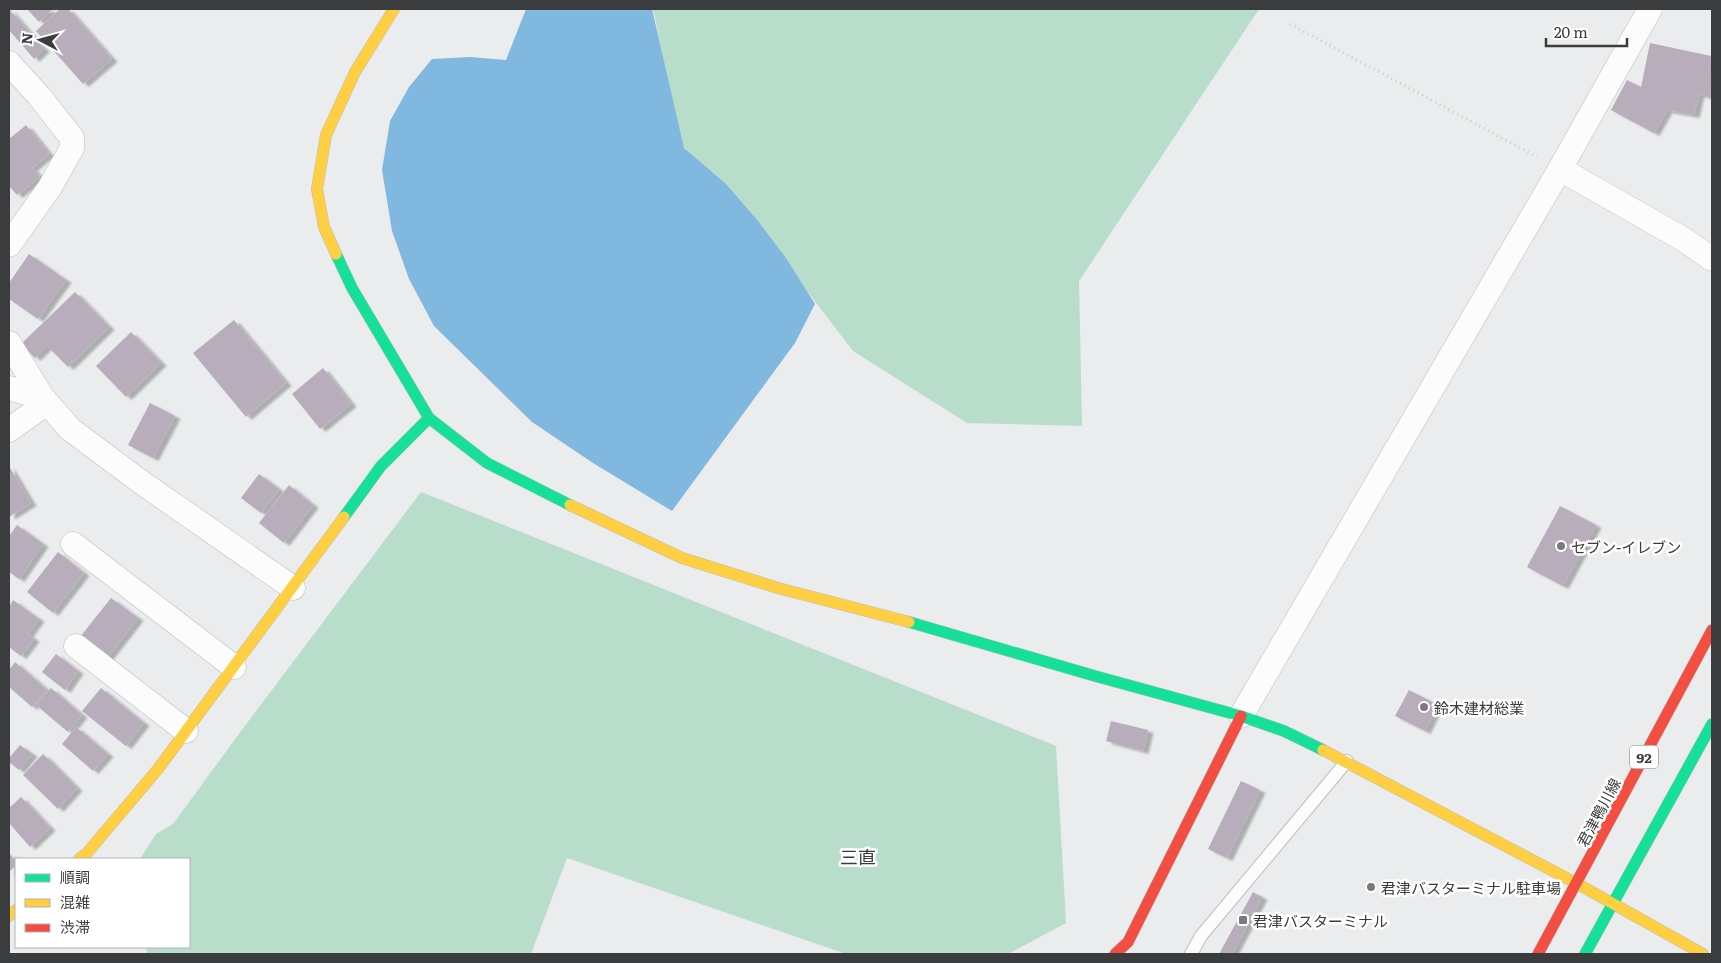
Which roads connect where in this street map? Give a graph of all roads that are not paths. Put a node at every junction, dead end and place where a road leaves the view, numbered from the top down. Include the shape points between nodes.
1 (394, 9) edge
2 (1650, 9) edge
3 (9, 63) edge
4 (1560, 169) junction
5 (9, 245) edge
6 (1712, 259) edge
7 (9, 343) edge
8 (9, 388) edge
9 (45, 400) junction
10 (429, 418) junction
11 (9, 430) edge
12 (73, 544) dead end
13 (293, 588) junction
14 (1712, 630) edge
15 (76, 646) dead end
16 (234, 667) junction
17 (1241, 716) junction
18 (1712, 724) edge
19 (186, 731) junction
20 (1346, 761) junction
21 (80, 858) edge
22 (1576, 884) junction
23 (1613, 904) junction
24 (1115, 954) edge
25 (1190, 954) edge
26 (1538, 954) edge
27 (1585, 954) edge
28 (1703, 954) edge

1 - 10 street via 355,72 326,134 317,188 324,227 352,288
2 - 4 street
3 - 5 street via 72,138 72,148 50,187
4 - 6 street
4 - 17 street
7 - 9 street
8 - 9 street
9 - 11 street
9 - 13 street via 70,429
10 - 13 street via 381,466
10 - 17 street via 487,463 590,516 682,558 778,588 882,614
12 - 16 street
13 - 16 street
14 - 22 street, 君津鴨川線 / 92
15 - 19 street
16 - 19 street
17 - 20 street via 1284,731
17 - 24 street via 1128,942
18 - 23 street
19 - 21 street via 152,776
20 - 22 street
20 - 25 lane via 1201,936
22 - 23 street
22 - 26 street, 君津鴨川線 / 92
23 - 27 street
23 - 28 street

